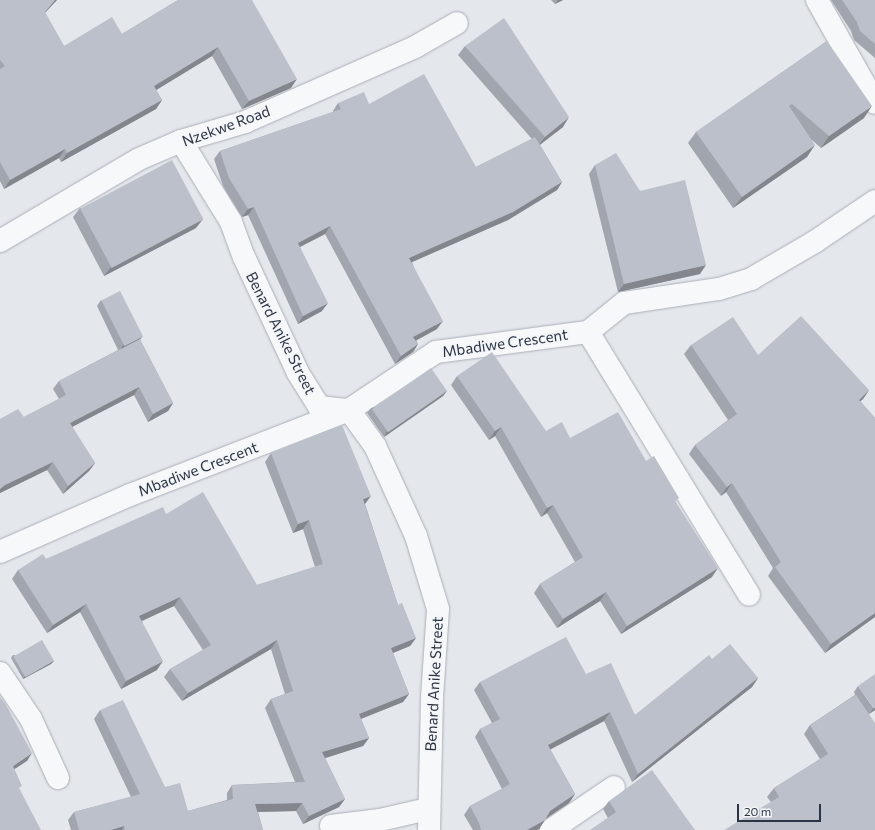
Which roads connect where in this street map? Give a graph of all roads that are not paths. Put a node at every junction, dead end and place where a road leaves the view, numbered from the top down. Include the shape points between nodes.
1 (817, 0) edge
2 (457, 23) dead end
3 (875, 103) edge
4 (181, 141) junction
5 (875, 201) edge
6 (0, 241) edge
7 (588, 332) junction
8 (350, 410) junction
9 (0, 552) edge
10 (749, 595) dead end
11 (0, 673) edge
12 (58, 778) dead end
13 (614, 787) dead end
14 (429, 820) edge
15 (331, 826) dead end
16 (551, 830) edge

1 - 3 street
2 - 4 street, Nzekwe Road via 415,46 245,122
4 - 6 street, Nzekwe Road via 138,159
4 - 8 street, Benard Anike Street via 231,222 244,257 298,373 319,407
5 - 7 street, Mbadiwe Crescent via 816,241 751,279 719,289 624,303
7 - 8 street, Mbadiwe Crescent via 436,352
7 - 10 street
8 - 9 street, Mbadiwe Crescent via 130,495
8 - 14 street, Benard Anike Street via 375,446 416,536 438,609
11 - 12 street via 31,719
13 - 16 street
14 - 15 street via 380,820

